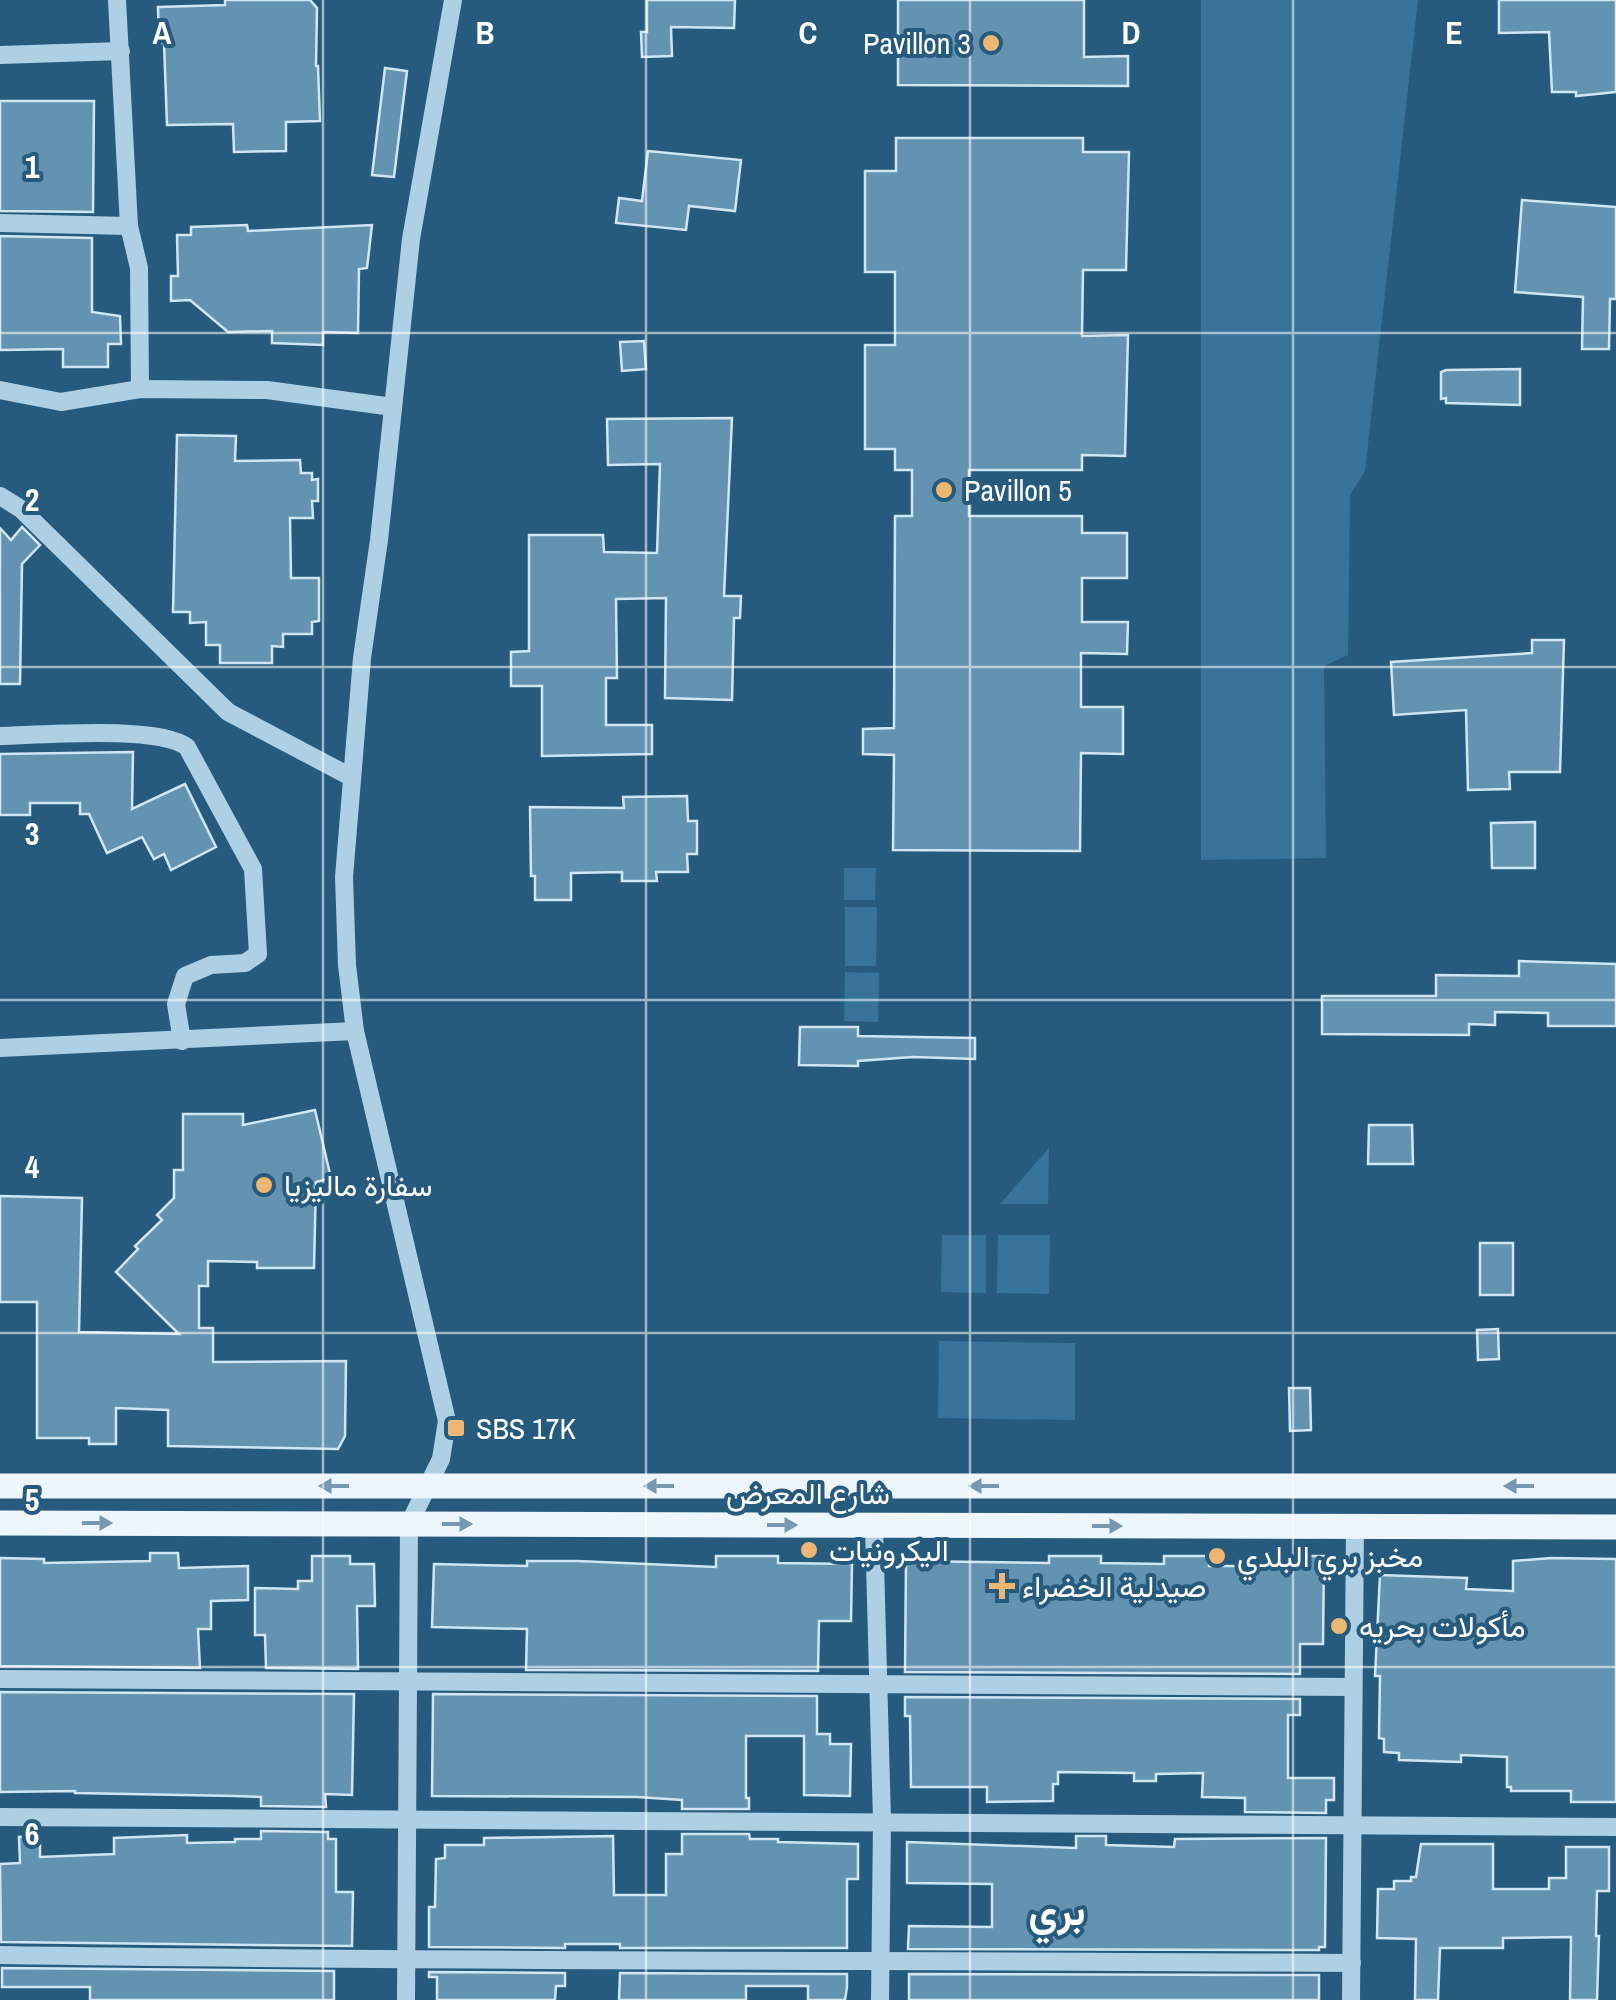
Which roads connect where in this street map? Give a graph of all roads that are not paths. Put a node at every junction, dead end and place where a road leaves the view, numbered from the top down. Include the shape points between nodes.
1 (117, 0) edge
2 (453, 0) edge
3 (121, 51) junction
4 (0, 55) edge
5 (0, 223) edge
6 (129, 226) junction
7 (140, 389) junction
8 (0, 390) edge
9 (393, 407) junction
10 (0, 496) edge
11 (0, 736) edge
12 (351, 776) junction
13 (356, 1031) junction
14 (182, 1041) junction
15 (0, 1048) edge
16 (0, 1486) edge
17 (430, 1486) junction
18 (898, 1486) junction
19 (1450, 1486) junction
20 (1616, 1486) edge
21 (0, 1523) edge
22 (409, 1524) junction
23 (886, 1526) junction
24 (1354, 1527) junction
25 (1450, 1527) junction
26 (1616, 1528) edge
27 (0, 1679) edge
28 (408, 1681) junction
29 (876, 1685) junction
30 (1353, 1687) junction
31 (0, 1817) edge
32 (407, 1821) junction
33 (882, 1821) junction
34 (1353, 1827) junction
35 (1616, 1827) edge
36 (0, 1955) edge
37 (881, 1960) junction
38 (406, 1961) junction
39 (1352, 1964) junction
40 (406, 2000) edge
41 (880, 2000) edge
42 (1352, 2000) edge

1 - 3 street
2 - 9 street via 411,239
3 - 4 street
3 - 6 street
5 - 6 street
6 - 7 street via 138,268
7 - 8 street via 62,402
7 - 9 street via 268,390
9 - 12 street
10 - 12 street via 228,712
11 - 14 street via 143,734 187,747 253,869 259,937 258,954 245,964 211,965 185,976 176,1004
12 - 13 street via 344,877
13 - 14 street
13 - 17 street via 445,1404 446,1436
14 - 15 street
17 -> 16 main road, شارع المعرض
18 -> 17 main road, شارع المعرض
17 - 22 street
19 -> 18 main road, شارع المعرض
18 - 23 main road
20 -> 19 main road, شارع المعرض
19 - 25 main road
21 -> 22 main road, شارع المعرض
22 -> 23 main road, شارع المعرض
22 - 28 street
23 -> 24 main road, شارع المعرض
23 - 29 street
24 - 25 main road, شارع المعرض
24 - 30 street
25 - 26 main road, شارع المعرض
27 - 28 street
28 - 29 street
28 - 32 street
29 - 30 street
29 - 33 street
30 - 34 street
31 - 32 street
32 - 33 street
32 - 38 street
33 - 34 street
33 - 37 street
34 - 35 street
34 - 39 street
36 - 38 street
37 - 38 street
37 - 39 street
37 - 41 street
38 - 40 street
39 - 42 street

